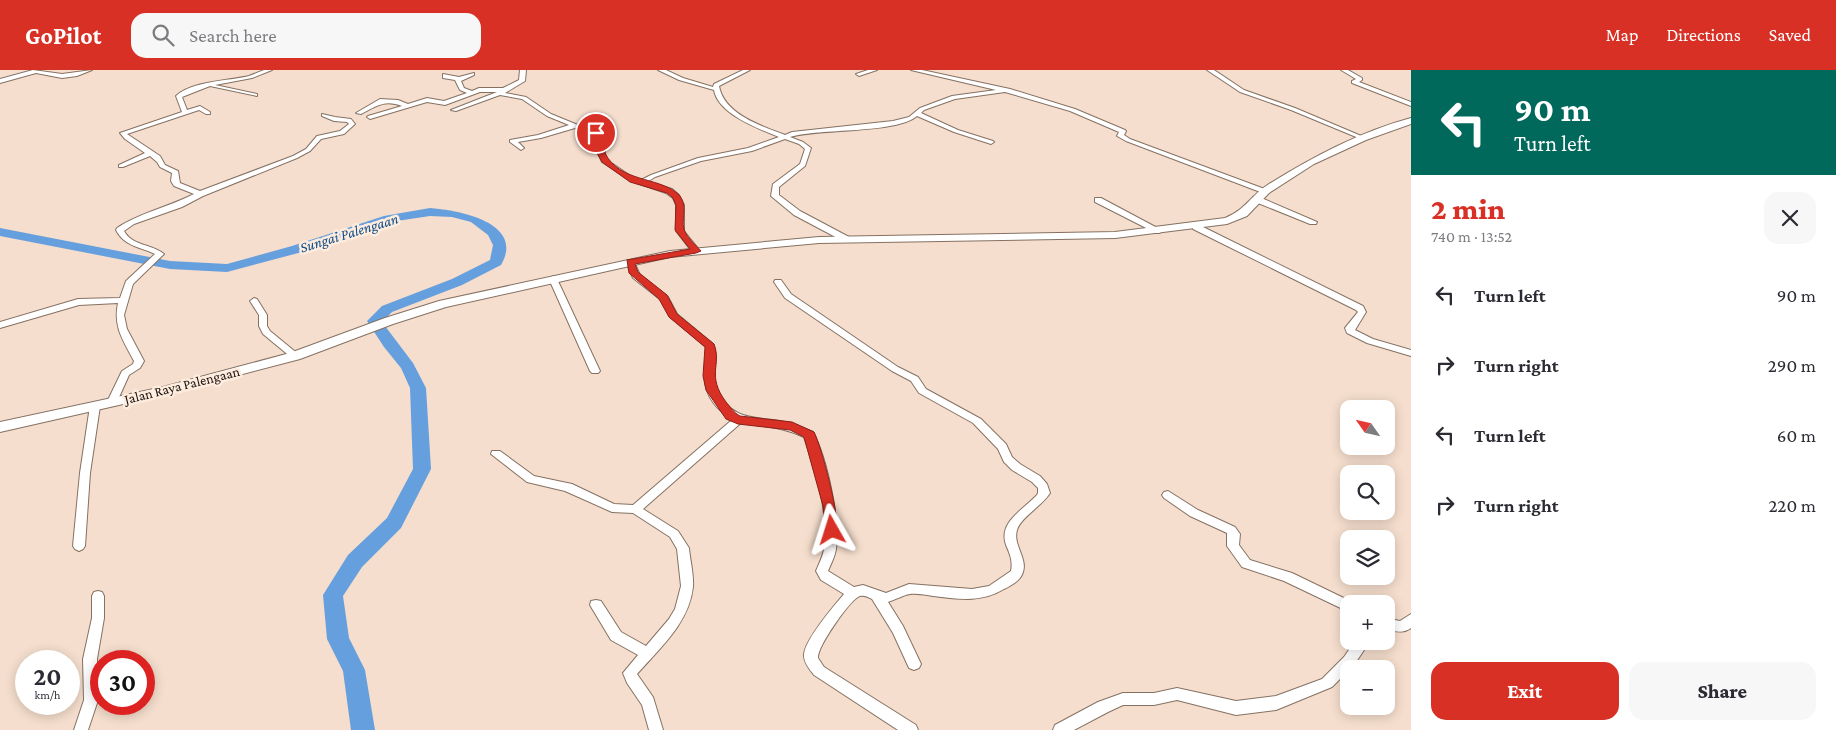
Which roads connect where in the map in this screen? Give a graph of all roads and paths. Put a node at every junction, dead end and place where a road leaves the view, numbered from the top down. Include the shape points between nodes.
1 (89, 70) edge
2 (269, 70) edge
3 (523, 70) edge
4 (661, 70) edge
5 (747, 70) edge
6 (874, 70) edge
7 (914, 70) edge
8 (1210, 70) edge
9 (1344, 70) edge
10 (472, 74) dead end
11 (859, 74) dead end
12 (445, 75) dead end
13 (459, 79) junction
14 (0, 81) edge
15 (210, 84) junction
16 (715, 89) junction
17 (1008, 90) junction
18 (503, 91) junction
19 (471, 92) junction
20 (255, 95) dead end
21 (1411, 104) edge
22 (408, 106) junction
23 (454, 110) dead end
24 (185, 113) junction
25 (208, 113) dead end
26 (359, 113) dead end
27 (917, 114) junction
28 (324, 115) dead end
29 (370, 117) dead end
30 (1411, 121) edge
31 (574, 126) junction
32 (784, 136) junction
33 (1363, 138) junction
34 (991, 142) dead end
35 (520, 148) dead end
36 (150, 153) junction
37 (121, 166) dead end
38 (640, 183) junction
39 (1266, 191) junction
40 (200, 194) junction
41 (1256, 199) junction
42 (1098, 200) dead end
43 (1313, 222) dead end
44 (1196, 227) junction
45 (1159, 231) junction
46 (846, 239) junction
47 (696, 251) junction
48 (630, 262) junction
49 (553, 279) junction
50 (778, 282) dead end
51 (123, 300) junction
52 (254, 301) dead end
53 (0, 325) edge
54 (1411, 353) edge
55 (295, 356) junction
56 (595, 371) dead end
57 (112, 402) junction
58 (95, 406) junction
59 (738, 420) junction
60 (0, 426) edge
61 (496, 454) dead end
62 (1168, 496) dead end
63 (635, 509) junction
64 (79, 546) dead end
65 (853, 593) junction
66 (877, 595) junction
67 (98, 596) dead end
68 (1340, 603) edge
69 (596, 606) dead end
70 (1411, 620) edge
71 (1395, 626) edge
72 (1357, 650) edge
73 (647, 653) junction
74 (914, 664) dead end
75 (81, 730) edge
76 (656, 730) edge
77 (911, 730) edge
78 (1060, 730) edge

1 - 14 street via 73,76 54,76 36,71
2 - 15 street via 255,76
3 - 18 street via 520,83
4 - 16 street
5 - 16 street via 717,84
6 - 11 street
7 - 17 street
8 - 33 street via 1242,92
9 - 21 street via 1360,79 1354,82
10 - 13 street
12 - 13 street
13 - 19 street via 462,89
15 - 20 street
15 - 24 street via 180,95
16 - 32 street via 731,111
17 - 27 street via 954,98 922,109
17 - 39 street via 1084,113 1122,130 1120,136 1128,140
18 - 19 street
18 - 23 street
18 - 31 street via 524,98 539,110
19 - 22 street via 446,103 427,100
22 - 26 street via 380,101
22 - 29 street
24 - 25 street via 200,108
24 - 36 street via 123,133
27 - 32 street via 885,125 812,130
27 - 34 street
28 - 40 street via 349,120 352,124 342,133 319,137 308,150 288,160
30 - 33 street, Jalan Raya Palengaan
31 - 35 street via 512,141
31 - 38 street via 604,138 602,157 628,178
32 - 38 street via 750,150 700,159
32 - 46 street via 806,146 806,160 799,171 776,186 775,196 797,213
33 - 39 street, Jalan Raya Palengaan via 1311,162
36 - 37 street
36 - 40 street via 159,158 162,166 176,172 177,184
38 - 47 street via 670,191 676,197 680,205 680,230
39 - 41 street, Jalan Raya Palengaan
40 - 51 street via 131,222 120,230 130,241 159,252 158,258 126,288
41 - 43 street
41 - 44 street, Jalan Raya Palengaan via 1238,217
42 - 45 street
44 - 45 street, Jalan Raya Palengaan
44 - 54 street via 1360,308 1362,312 1350,331 1370,341
45 - 46 street, Jalan Raya Palengaan via 984,239
46 - 47 street, Jalan Raya Palengaan
47 - 48 street, Jalan Raya Palengaan
48 - 49 street, Jalan Raya Palengaan
48 - 59 street via 636,276 663,297 673,315 710,346 712,390 727,413
49 - 55 street, Jalan Raya Palengaan via 443,304
49 - 56 street
50 - 66 street via 788,296 895,369 915,379 922,391 977,420 1012,463 1043,487 1041,499 1023,513 1012,530 1019,565 1016,576 992,592 972,595 909,589 886,598
51 - 53 street via 78,302
51 - 57 street via 122,328 139,361 125,373
52 - 55 street via 263,315 266,332
55 - 57 street, Jalan Raya Palengaan
57 - 58 street, Jalan Raya Palengaan
58 - 60 street, Jalan Raya Palengaan
58 - 64 street
59 - 63 street
59 - 65 street via 786,425 809,435 822,474 831,522 830,550 822,573
61 - 63 street via 531,479 568,487 612,508
62 - 68 street via 1232,532 1233,546 1246,564 1288,577
63 - 73 street via 674,534 683,548 687,573 681,609 665,634
65 - 66 street via 862,590
65 - 77 street via 817,640 811,652 812,661 819,671
66 - 74 street
67 - 75 street via 98,618 90,659 91,700
69 - 73 street via 616,636
70 - 71 street via 1402,627
72 - 78 street via 1327,683 1276,703 1236,708 1177,694 1154,699 1123,699
73 - 76 street via 630,675 648,702

